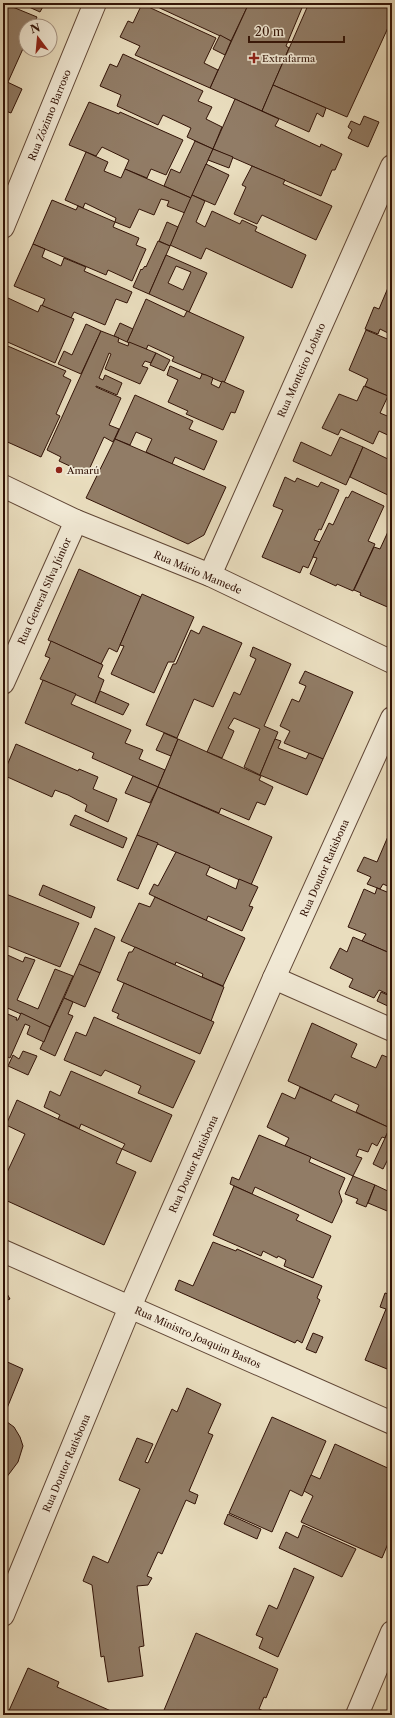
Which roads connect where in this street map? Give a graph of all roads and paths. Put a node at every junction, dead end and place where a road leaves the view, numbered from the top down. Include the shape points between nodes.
1 (95, 3) edge
2 (392, 166) edge
3 (3, 227) edge
4 (3, 486) edge
5 (76, 521) junction
6 (210, 575) junction
7 (392, 662) edge
8 (3, 683) edge
9 (392, 718) edge
10 (274, 978) junction
11 (392, 1030) edge
12 (3, 1251) edge
13 (130, 1307) junction
14 (392, 1423) edge
15 (3, 1615) edge
16 (392, 1632) edge
17 (357, 1715) edge

1 - 3 street, Rua Zózimo Barroso
2 - 6 street, Rua Monteiro Lobato
4 - 5 street, Rua Mário Mamede
5 - 6 street, Rua Mário Mamede
5 - 8 street, Rua General Silva Júnior
6 - 7 street, Rua Mário Mamede
9 - 10 street, Rua Doutor Ratisbona
10 - 11 street
10 - 13 street, Rua Doutor Ratisbona
12 - 13 street, Rua Ministro Joaquim Bastos
13 - 14 street, Rua Ministro Joaquim Bastos
13 - 15 street, Rua Doutor Ratisbona
16 - 17 street

